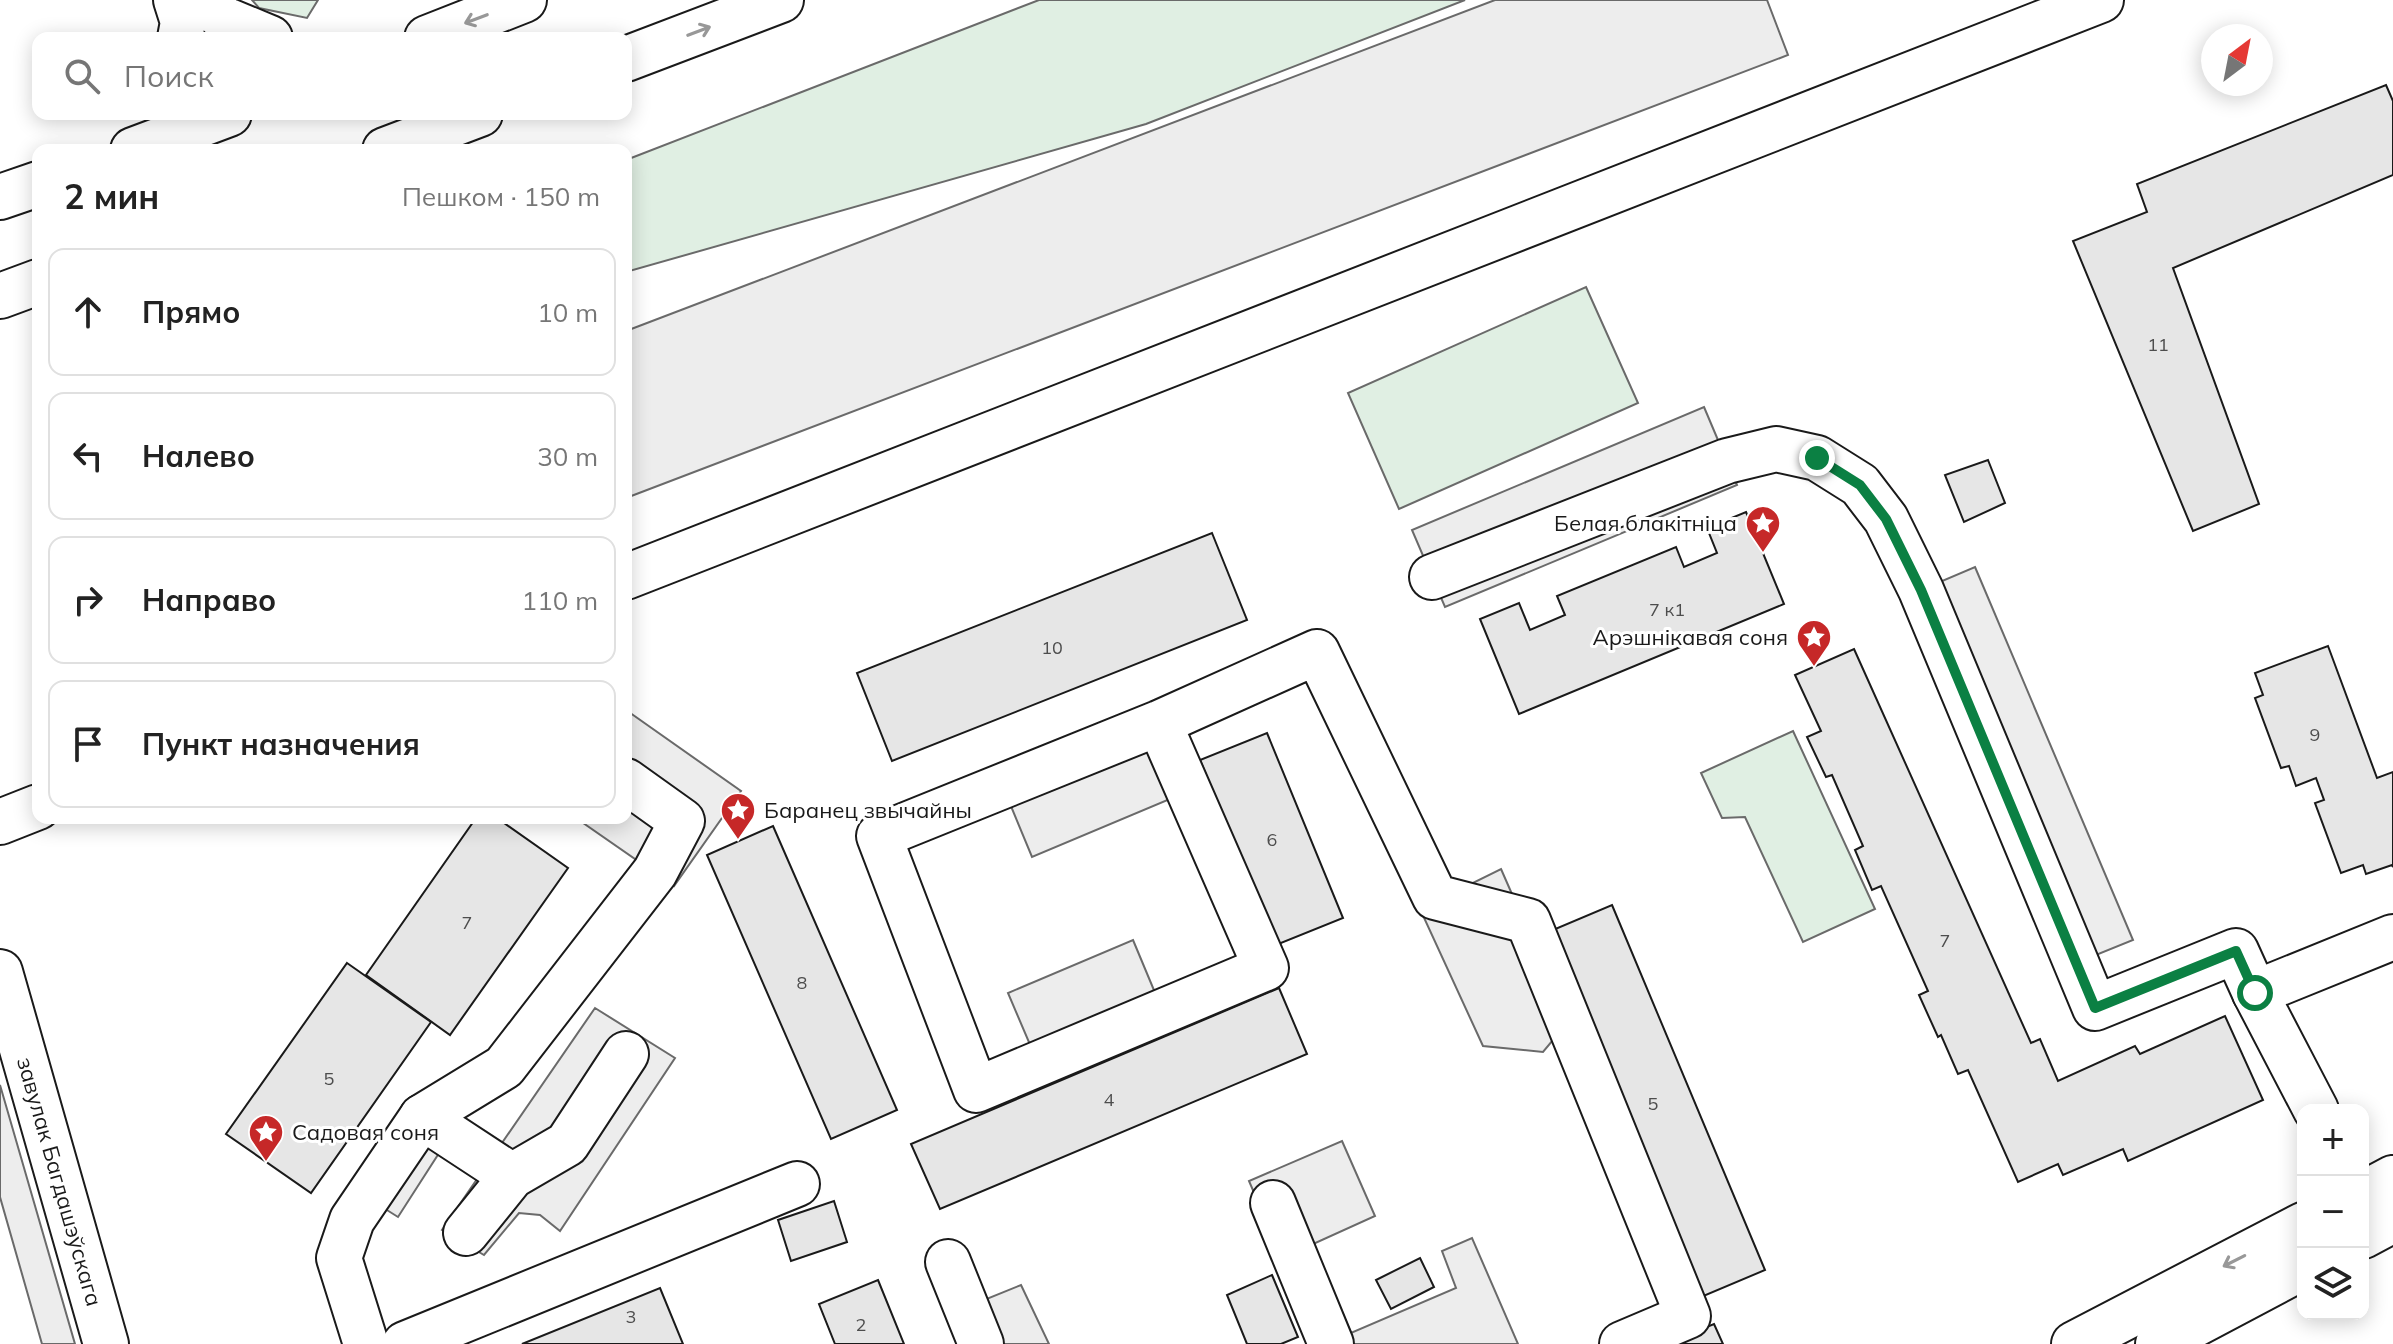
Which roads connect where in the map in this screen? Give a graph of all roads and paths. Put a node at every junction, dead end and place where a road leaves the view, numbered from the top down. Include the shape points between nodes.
1 (176, 0) edge
2 (203, 0) edge
3 (524, 0) edge
4 (781, 0) edge
5 (2101, 0) edge
6 (181, 32) edge
7 (255, 32) edge
8 (442, 32) edge
9 (632, 57) edge
10 (148, 120) edge
11 (213, 120) edge
12 (464, 120) edge
13 (130, 144) edge
14 (149, 144) edge
15 (401, 144) edge
16 (32, 186) edge
17 (0, 197) edge
18 (32, 284) edge
19 (0, 296) edge
20 (632, 575) edge
21 (1432, 577) dead end
22 (1159, 723) junction
23 (632, 785) edge
24 (32, 809) edge
25 (0, 822) edge
26 (2393, 937) edge
27 (0, 972) edge
28 (2255, 993) junction
29 (626, 1054) dead end
30 (2313, 1104) edge
31 (422, 1117) junction
32 (512, 1176) junction
33 (2393, 1178) edge
34 (797, 1184) dead end
35 (1273, 1203) dead end
36 (2372, 1216) edge
37 (2297, 1228) edge
38 (466, 1233) dead end
39 (948, 1262) dead end
40 (2297, 1270) edge
41 (106, 1344) edge
42 (366, 1344) edge
43 (405, 1344) edge
44 (981, 1344) edge
45 (1331, 1344) edge
46 (1622, 1344) edge
47 (2074, 1344) edge
48 (2158, 1344) edge

1 - 6 main road
2 - 7 main road via 224,19
3 -> 8 main road
9 -> 4 main road
5 - 20 main road
10 - 13 main road
11 - 14 main road
12 - 15 main road
16 - 17 main road
18 - 19 main road
21 - 28 main road via 1727,461 1776,449 1817,458 1860,485 1886,519 1921,590 2095,1008 2236,951
22 - 22 main road via 879,836 976,1090 1266,968
22 - 46 main road via 1317,652 1435,897 1528,921 1688,1316
23 - 31 main road via 682,821 655,872 504,1067
24 - 25 main road
26 - 28 main road
27 - 41 main road, завулак Багдашэўскага
28 - 30 main road
29 - 32 main road via 567,1144
31 - 32 main road
31 - 42 main road via 352,1220 339,1258
32 - 38 main road
33 - 36 main road
34 - 43 main road
35 - 45 main road
37 -> 47 main road
39 - 44 main road
40 - 48 main road

